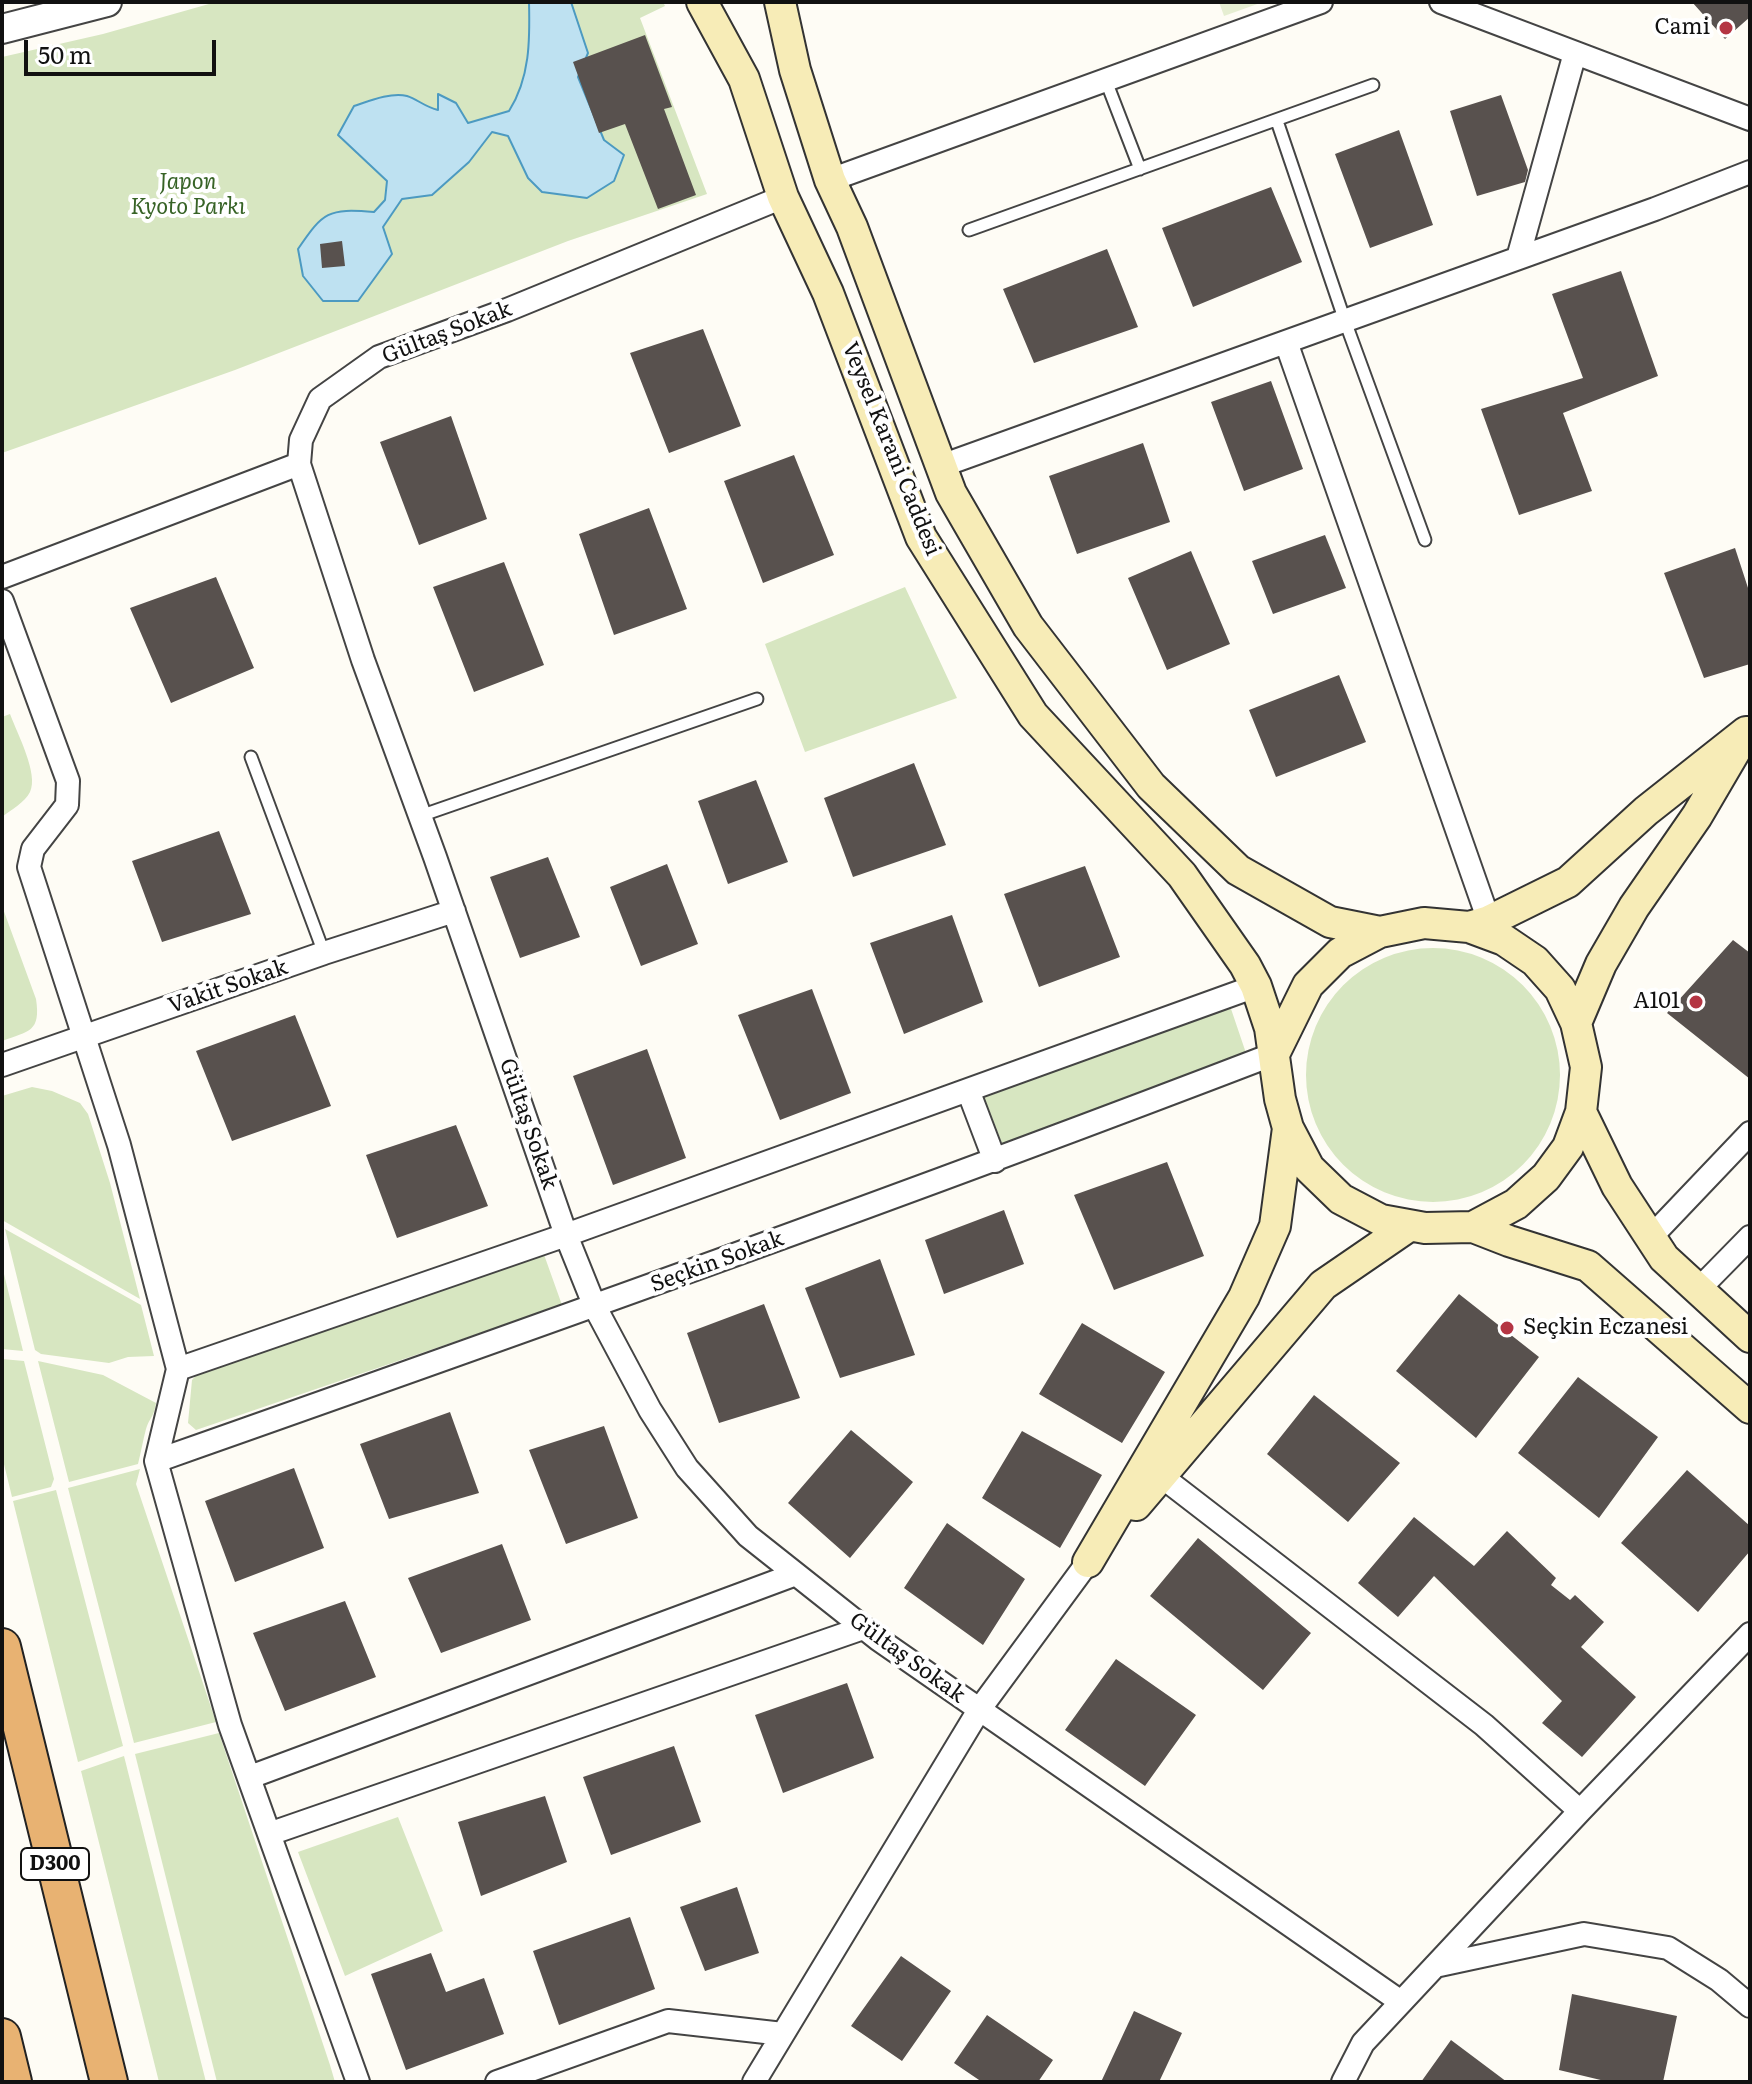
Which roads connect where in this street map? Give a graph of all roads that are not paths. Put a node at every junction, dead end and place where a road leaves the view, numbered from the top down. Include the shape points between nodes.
1 (107, 2) edge
2 (702, 2) edge
3 (780, 2) edge
4 (1321, 2) edge
5 (1441, 2) edge
6 (2, 29) edge
7 (1575, 53) junction
8 (1106, 81) junction
9 (1373, 85) dead end
10 (1750, 119) edge
11 (1277, 121) junction
12 (1140, 169) junction
13 (1750, 172) edge
14 (830, 180) junction
15 (783, 197) junction
16 (969, 230) dead end
17 (1518, 258) junction
18 (1345, 321) junction
19 (1286, 342) junction
20 (299, 464) junction
21 (941, 466) junction
22 (1425, 540) dead end
23 (2, 577) edge
24 (2, 601) edge
25 (757, 699) dead end
26 (1748, 730) edge
27 (251, 757) dead end
28 (420, 816) junction
29 (454, 911) junction
30 (1479, 924) junction
31 (1380, 932) junction
32 (324, 953) junction
33 (1256, 986) junction
34 (1576, 1023) junction
35 (86, 1037) junction
36 (1274, 1054) junction
37 (2, 1065) edge
38 (968, 1090) junction
39 (1581, 1112) junction
40 (1288, 1128) junction
41 (1750, 1133) edge
42 (995, 1161) junction
43 (1409, 1226) junction
44 (1473, 1227) junction
45 (566, 1235) junction
46 (1750, 1237) edge
47 (1650, 1238) junction
48 (1699, 1289) junction
49 (595, 1307) junction
50 (1750, 1337) edge
51 (178, 1369) junction
52 (1750, 1408) edge
53 (156, 1461) junction
54 (1161, 1476) junction
55 (1088, 1562) junction
56 (796, 1574) junction
57 (863, 1628) junction
58 (1750, 1634) edge
59 (2, 1647) edge
60 (979, 1710) junction
61 (250, 1777) junction
62 (1580, 1811) junction
63 (269, 1834) junction
64 (1435, 1966) junction
65 (1401, 2002) junction
66 (1750, 2006) edge
67 (783, 2034) junction
68 (2, 2037) edge
69 (13, 2082) edge
70 (109, 2082) edge
71 (358, 2082) edge
72 (497, 2082) edge
73 (754, 2082) edge
74 (1343, 2082) edge

1 - 6 street
2 - 15 main road, Veysel Karani Caddesi via 744,79
3 - 14 main road, Veysel Karani Caddesi
4 - 8 street
5 - 7 street
7 - 10 street
7 - 17 street
8 - 12 lane
8 - 14 street
9 - 11 lane
11 - 12 lane
11 - 18 lane
12 - 16 lane
13 - 17 street
14 - 21 main road, Veysel Karani Caddesi
15 - 20 street, Gültaş Sokak via 379,357 320,399 301,440
15 - 33 main road, Veysel Karani Caddesi via 828,293 921,537 958,599 1033,715 1182,875
17 - 18 street
18 - 19 street
18 - 22 lane
19 - 21 street
19 - 30 street
20 - 23 street
20 - 28 street, Gültaş Sokak
21 - 31 main road, Veysel Karani Caddesi via 951,493 1028,626 1151,786 1238,870 1330,922
24 - 35 street via 68,781 67,805 33,849 29,867
25 - 28 lane
26 - 30 main road via 1568,882
26 - 34 main road via 1614,941
27 - 32 lane
28 - 29 street, Gültaş Sokak
29 - 32 street, Vakit Sokak
29 - 45 street, Gültaş Sokak
30 - 31 main road via 1424,923
30 - 34 main road via 1535,961 1560,989
31 - 36 main road via 1340,953 1308,985
32 - 35 street, Vakit Sokak
33 - 36 main road, Veysel Karani Caddesi
33 - 38 street
34 - 39 main road via 1586,1067
35 - 37 street, Vakit Sokak
35 - 51 street
36 - 40 main road, Veysel Karani Caddesi
36 - 42 street, Seçkin Sokak
38 - 42 street
38 - 45 street
39 - 44 main road via 1568,1147 1546,1177 1516,1204
39 - 47 main road
40 - 43 main road via 1309,1168 1341,1199 1381,1220
40 - 55 main road via 1275,1226 1244,1297
41 - 47 street
42 - 49 street, Seçkin Sokak
43 - 44 main road
43 - 54 main road via 1323,1285
44 - 52 main road via 1588,1266
45 - 49 street, Gültaş Sokak
45 - 51 street
46 - 48 street
47 - 48 main road
48 - 50 main road
49 - 53 street, Seçkin Sokak
49 - 56 street, Gültaş Sokak via 687,1468 748,1536
51 - 53 street
53 - 61 street via 230,1725
54 - 55 main road
54 - 62 street via 1484,1725
55 - 60 street
56 - 57 street, Gültaş Sokak
56 - 61 street
57 - 60 street, Gültaş Sokak
57 - 63 street
58 - 62 street
59 - 70 highway, D300
60 - 65 street, Gültaş Sokak
60 - 67 street
61 - 63 street
62 - 64 street
63 - 71 street
64 - 65 street
64 - 66 street via 1584,1934 1668,1948
65 - 74 street via 1363,2043
67 - 72 street via 668,2021
67 - 73 street
68 - 69 highway

